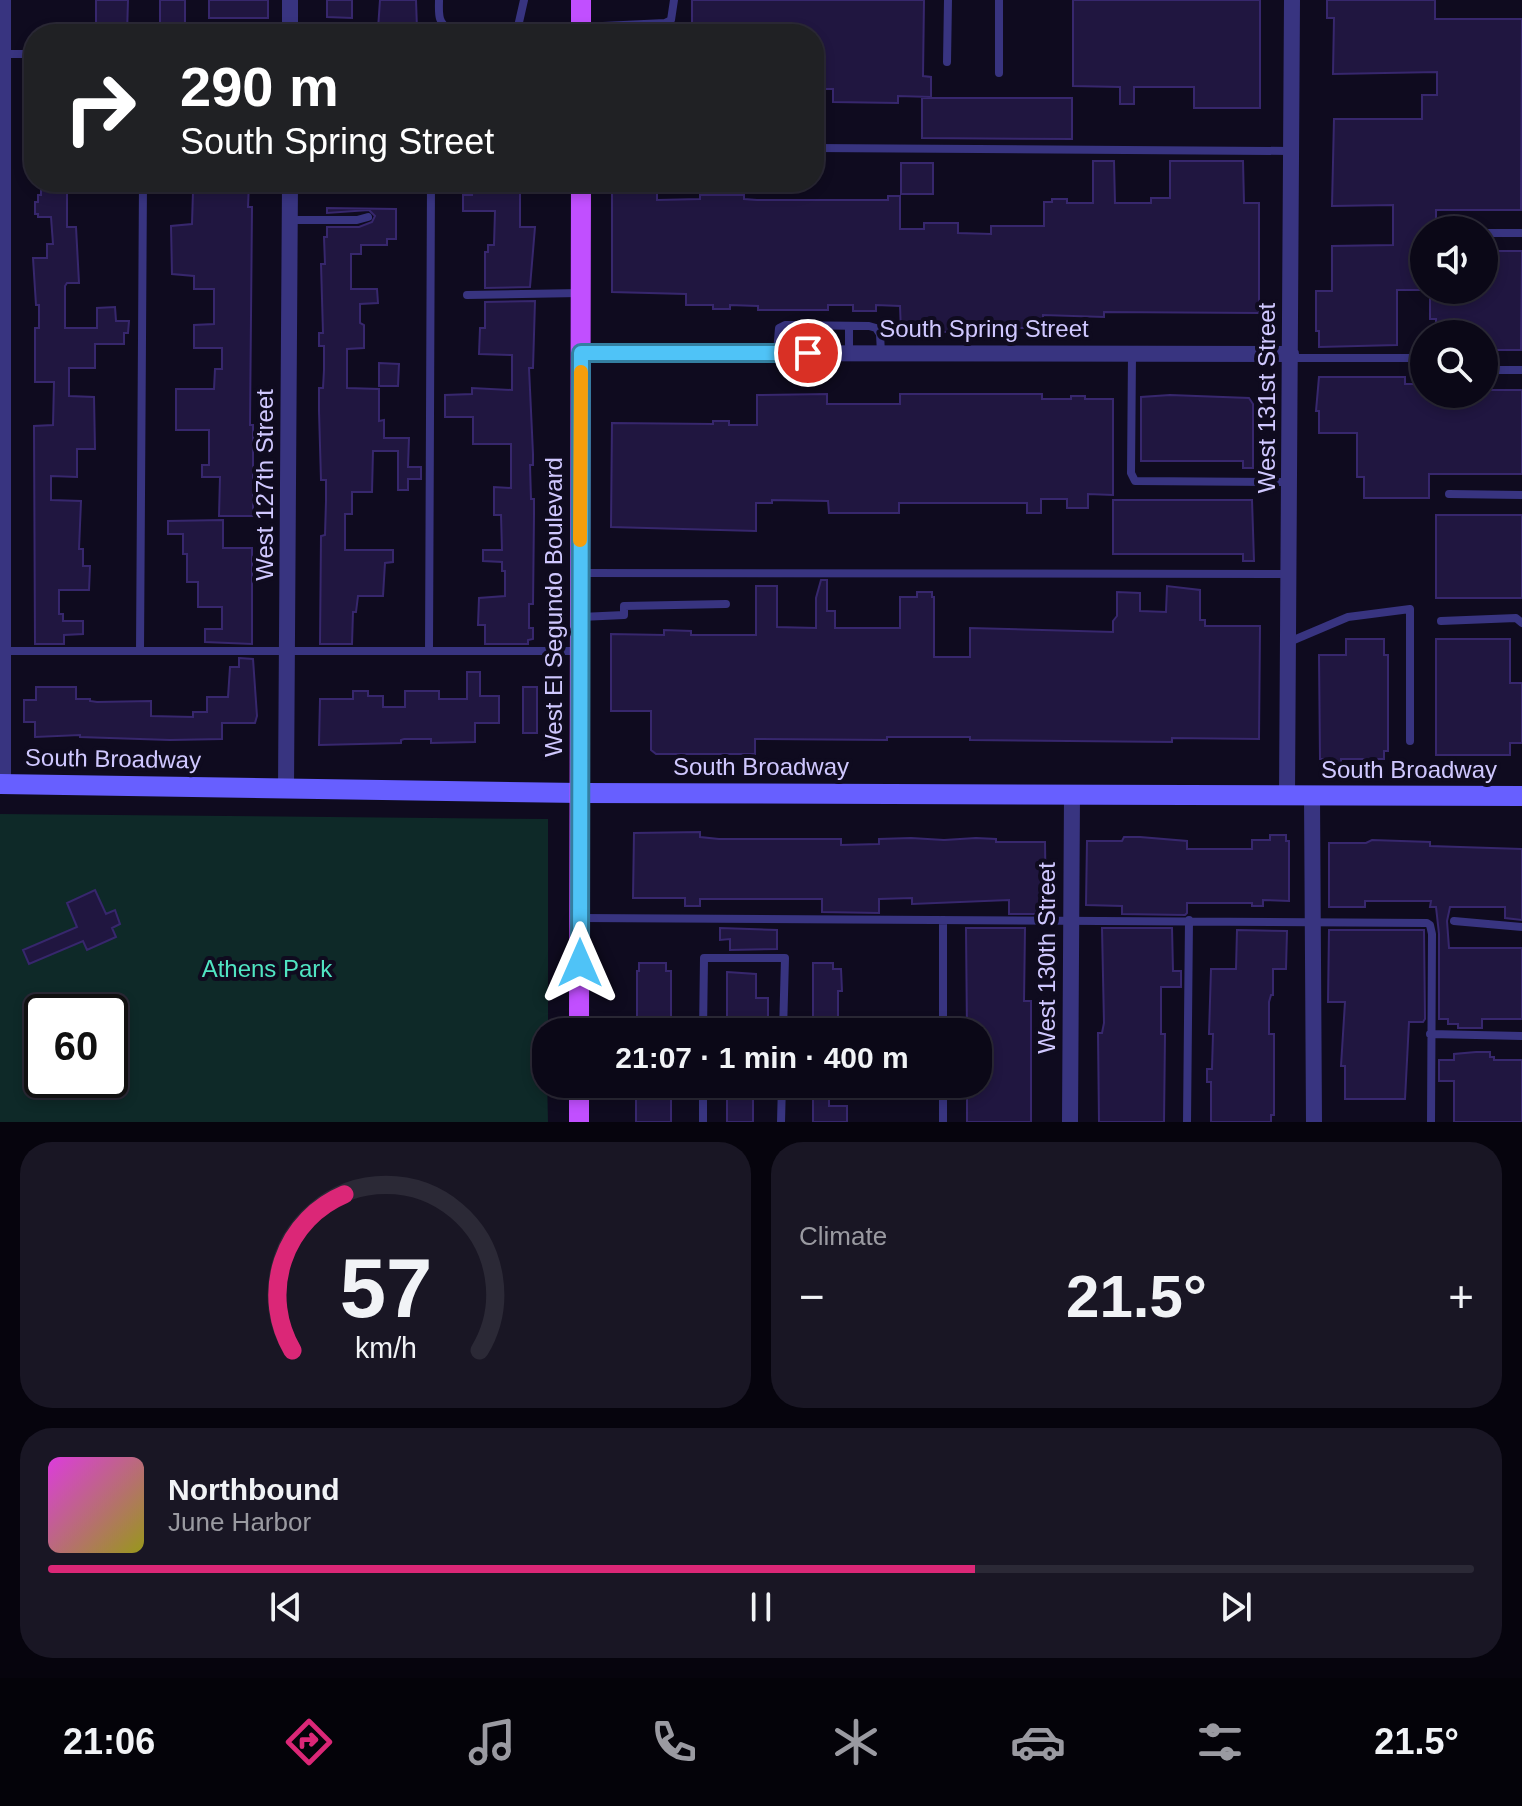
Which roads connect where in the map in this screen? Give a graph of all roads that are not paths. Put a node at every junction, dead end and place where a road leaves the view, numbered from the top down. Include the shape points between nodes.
1 (3, 0) edge
2 (290, 0) edge
3 (439, 0) edge
4 (524, 0) edge
5 (581, 0) edge
6 (674, 0) edge
7 (948, 0) edge
8 (999, 0) edge
9 (1292, 0) edge
10 (290, 24) edge
11 (443, 24) edge
12 (519, 24) edge
13 (581, 24) edge
14 (654, 24) edge
15 (1, 54) edge
16 (24, 54) edge
17 (947, 62) dead end
18 (999, 73) dead end
19 (824, 148) edge
20 (1291, 151) junction
21 (143, 192) edge
22 (290, 192) edge
23 (431, 192) edge
24 (581, 192) edge
25 (368, 217) dead end
26 (290, 220) junction
27 (1498, 233) edge
28 (1522, 233) edge
29 (581, 293) junction
30 (467, 295) dead end
31 (808, 326) junction
32 (849, 326) junction
33 (581, 353) junction
34 (777, 353) junction
35 (808, 353) junction
36 (849, 353) junction
37 (881, 353) junction
38 (1132, 354) junction
39 (1291, 356) junction
40 (1410, 358) edge
41 (1498, 370) edge
42 (1522, 370) edge
43 (1290, 482) junction
44 (1449, 494) dead end
45 (1522, 495) edge
46 (581, 573) junction
47 (1290, 574) junction
48 (726, 604) dead end
49 (581, 617) junction
50 (1441, 621) dead end
51 (1522, 623) edge
52 (1289, 642) junction
53 (1, 651) edge
54 (140, 651) junction
55 (289, 651) junction
56 (429, 651) junction
57 (581, 651) junction
58 (1410, 741) dead end
59 (1, 784) edge
60 (286, 788) junction
61 (580, 793) junction
62 (1072, 795) junction
63 (1287, 795) junction
64 (1312, 796) junction
65 (1522, 796) edge
66 (580, 918) junction
67 (1071, 919) junction
68 (943, 920) junction
69 (1189, 920) junction
70 (1312, 920) junction
71 (1454, 921) dead end
72 (1522, 927) edge
73 (579, 1018) edge
74 (703, 1018) edge
75 (783, 1018) edge
76 (943, 1018) edge
77 (1430, 1034) junction
78 (1522, 1036) edge
79 (579, 1098) edge
80 (703, 1098) edge
81 (782, 1098) edge
82 (943, 1098) edge
83 (579, 1122) edge
84 (703, 1122) edge
85 (781, 1122) edge
86 (943, 1122) edge
87 (1070, 1122) edge
88 (1187, 1122) edge
89 (1314, 1122) edge
90 (1431, 1122) edge

1 - 15 street
2 - 10 street
3 - 11 lane
4 - 12 lane
5 - 13 main road
6 - 14 lane via 671,20
7 - 17 lane
8 - 18 lane
9 - 20 street, West 131st Street
15 - 16 lane
15 - 53 street
19 - 20 lane
20 - 39 street, West 131st Street
21 - 54 lane
22 - 26 street, West 127th Street
23 - 56 lane
24 - 29 main road, West El Segundo Boulevard
25 - 26 lane
26 - 55 street, West 127th Street
27 - 28 lane
29 - 30 lane
29 - 33 main road, West El Segundo Boulevard
31 - 32 lane
31 - 34 lane via 779,328
31 - 35 lane
32 - 36 lane
32 - 37 lane via 876,328
33 - 34 street, South Spring Street
33 - 46 main road, West El Segundo Boulevard
34 - 35 street, South Spring Street
35 - 36 street, South Spring Street
36 - 37 street, South Spring Street
37 - 38 street, South Spring Street
38 - 39 street, South Spring Street
38 - 43 lane via 1135,481
39 - 40 lane
39 - 43 street, West 131st Street
41 - 42 lane
43 - 47 street, West 131st Street
44 - 45 lane
46 - 47 lane
46 - 49 main road, West El Segundo Boulevard
47 - 52 street, West 131st Street
48 - 49 lane via 624,606 624,615
49 - 57 main road, West El Segundo Boulevard
50 - 51 lane via 1516,618
52 - 58 lane via 1348,617 1410,609
52 - 63 street, West 131st Street
53 - 54 lane
53 - 59 street
54 - 55 lane
55 - 56 lane
55 - 60 street, West 127th Street
56 - 57 lane
57 - 61 main road, West El Segundo Boulevard
59 - 60 main road, South Broadway
60 - 61 main road, South Broadway
61 - 62 main road, South Broadway
61 - 66 main road, West El Segundo Boulevard
62 - 63 main road, South Broadway
62 - 67 street, West 130th Street
63 - 64 main road, South Broadway
64 - 65 main road, South Broadway
64 - 70 street
66 - 68 lane
66 - 73 main road, West El Segundo Boulevard
67 - 68 lane
67 - 69 lane
67 - 87 street, West 130th Street
68 - 76 lane
69 - 70 lane
69 - 88 lane
70 - 77 lane via 1430,925
70 - 89 street
71 - 72 lane
74 - 75 lane via 704,958 785,958
77 - 78 lane
77 - 90 lane
79 - 83 main road
80 - 84 lane
81 - 85 lane
82 - 86 lane

